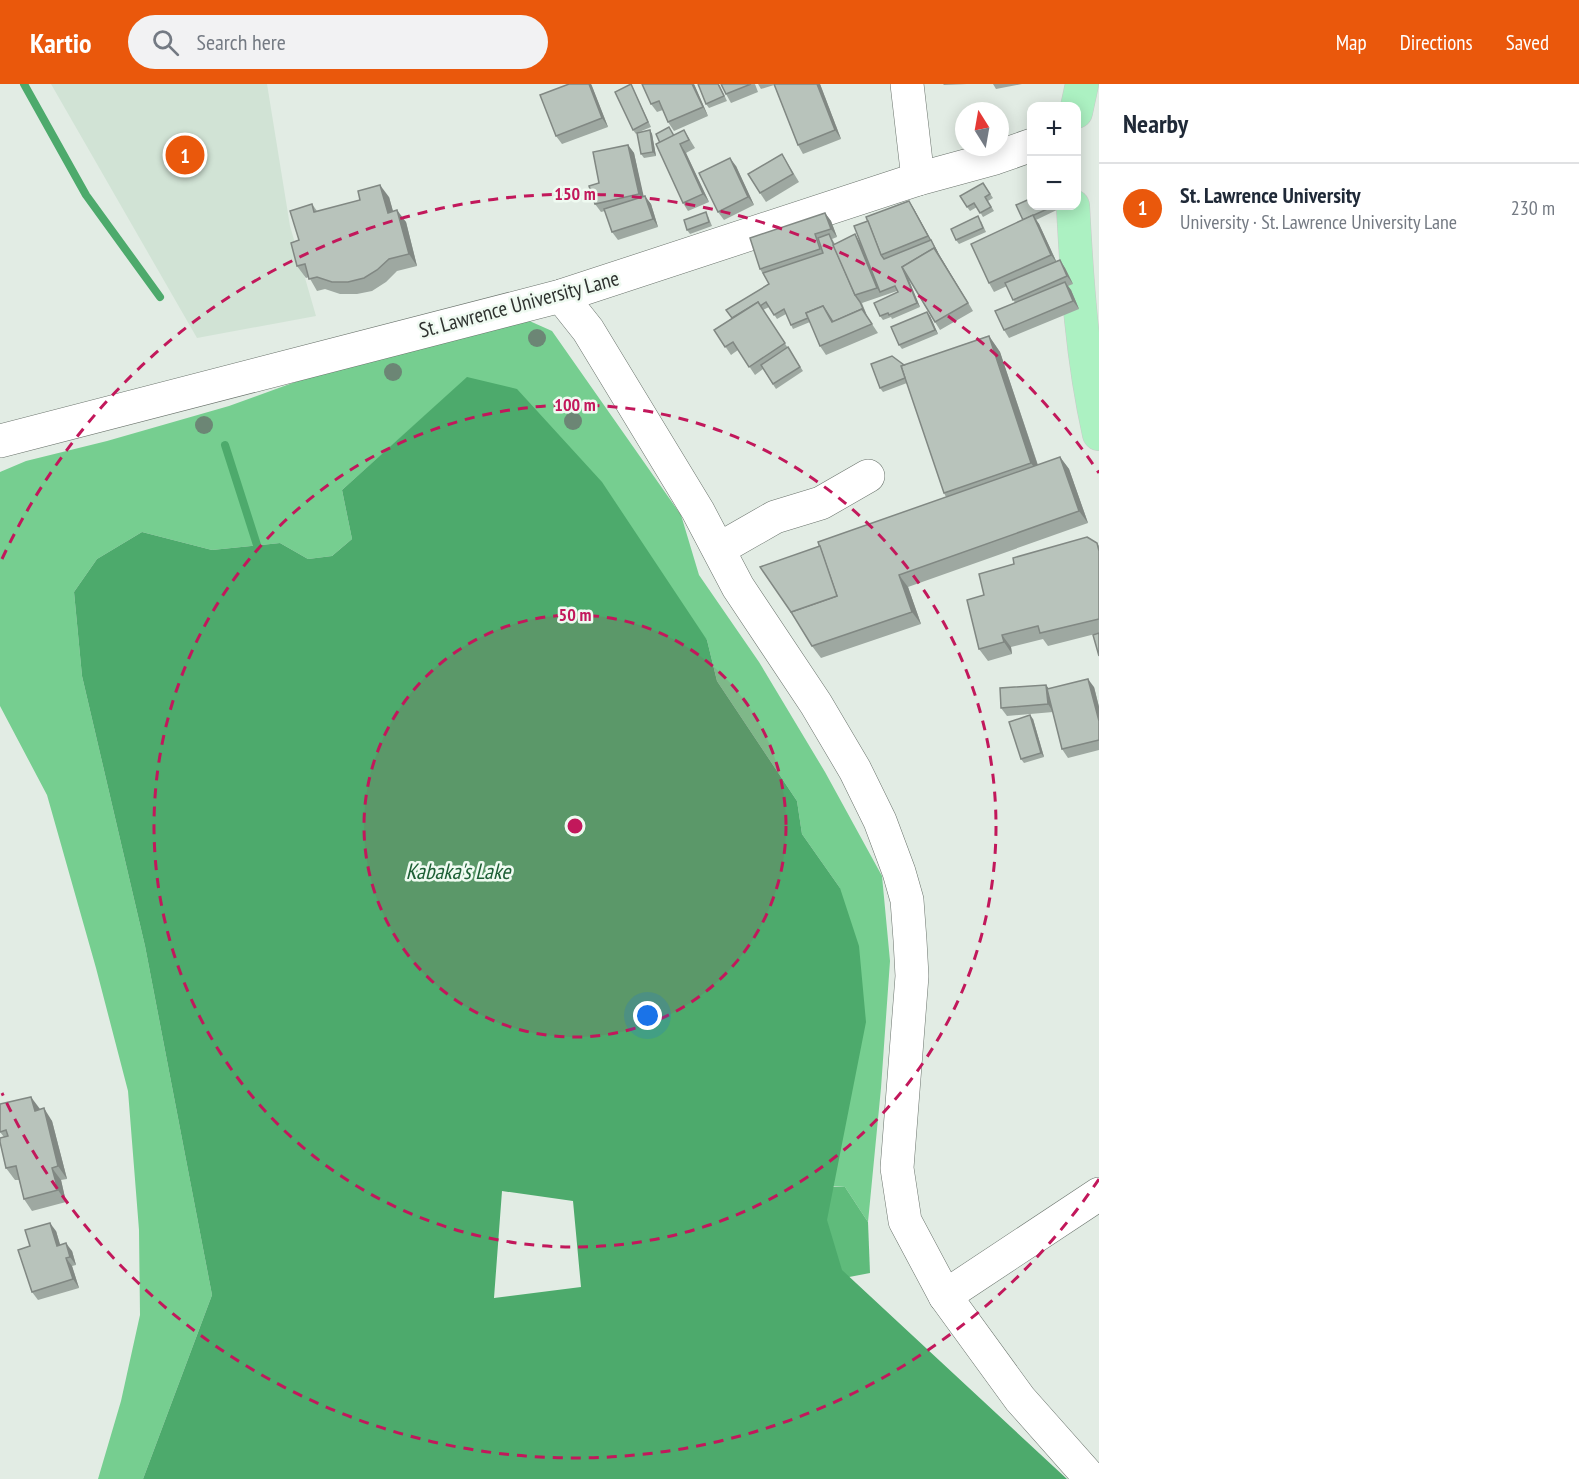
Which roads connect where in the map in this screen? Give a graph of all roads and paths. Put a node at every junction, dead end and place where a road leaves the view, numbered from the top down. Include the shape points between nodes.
1 (907, 84) edge
2 (1082, 84) edge
3 (1079, 102) edge
4 (1027, 147) edge
5 (918, 179) junction
6 (1073, 210) edge
7 (561, 296) junction
8 (1099, 434) edge
9 (0, 441) edge
10 (868, 476) dead end
11 (719, 549) junction
12 (1099, 1194) edge
13 (945, 1296) junction
14 (1091, 1479) edge

1 - 5 street
2 - 3 main road
4 - 5 street, St. Lawrence University Lane
5 - 7 street, St. Lawrence University Lane
6 - 8 main road via 1077,290
7 - 9 street, St. Lawrence University Lane
7 - 11 street via 588,330
10 - 11 street via 820,503 775,518
11 - 13 street via 738,587 855,770 899,872 907,900 912,976 897,1167 905,1221
12 - 13 street
13 - 14 street via 1020,1400

